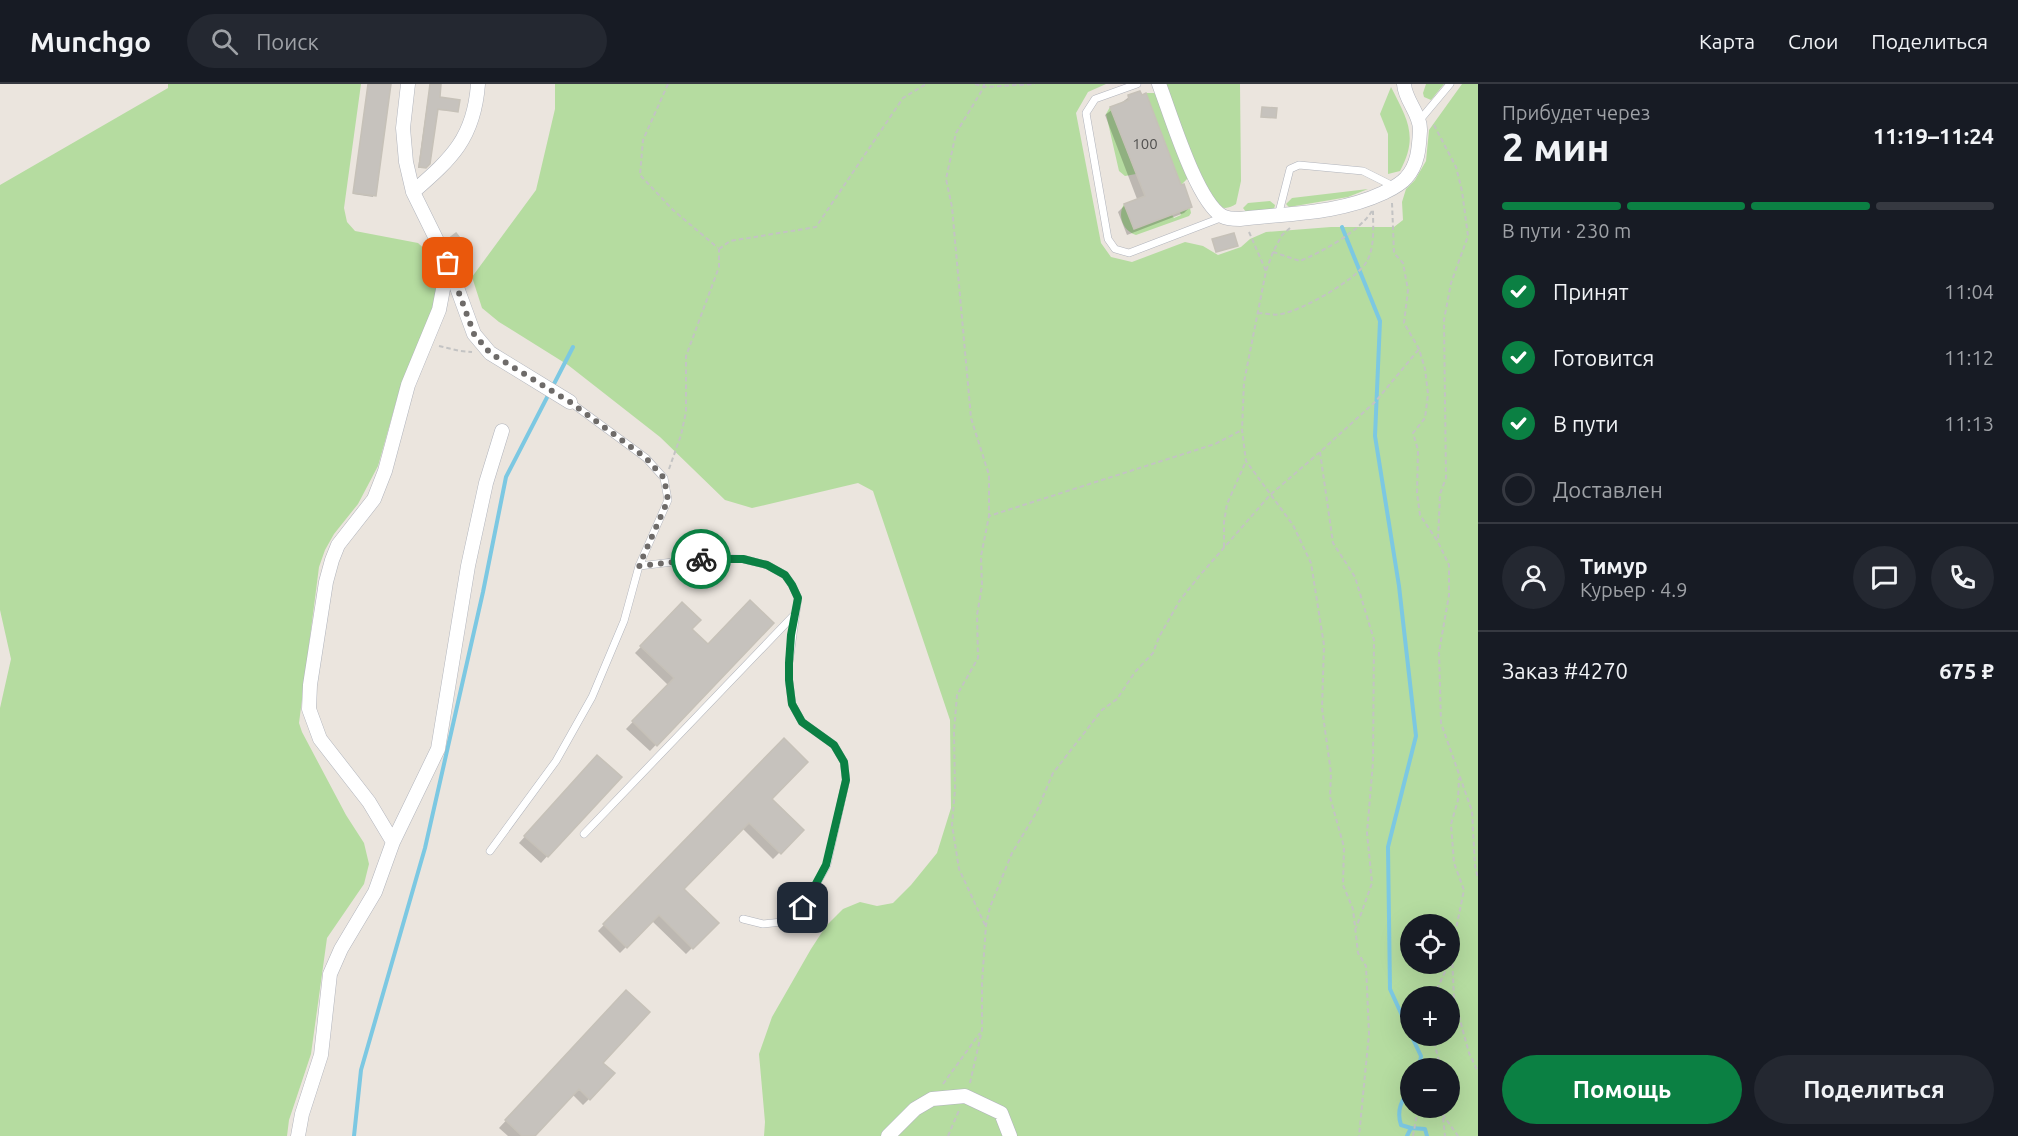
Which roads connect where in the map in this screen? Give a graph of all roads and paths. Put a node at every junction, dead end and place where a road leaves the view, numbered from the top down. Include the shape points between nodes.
1 (408, 84) edge
2 (478, 84) edge
3 (668, 84) edge
4 (926, 84) edge
5 (975, 84) edge
6 (1035, 84) edge
7 (1137, 84) edge
8 (1159, 84) edge
9 (1404, 84) edge
10 (1450, 84) edge
11 (984, 85) edge
12 (1423, 116) junction
13 (413, 192) junction
14 (1382, 196) junction
15 (1305, 213) junction
16 (1278, 216) junction
17 (1223, 217) junction
18 (1247, 219) junction
19 (719, 249) junction
20 (1273, 252) junction
21 (448, 263) junction
22 (1266, 271) junction
23 (1258, 313) junction
24 (427, 344) junction
25 (1419, 350) junction
26 (490, 353) junction
27 (570, 402) joint
28 (1242, 430) junction
29 (502, 431) dead end
30 (1320, 452) junction
31 (1246, 461) junction
32 (664, 478) junction
33 (1270, 495) junction
34 (989, 516) junction
35 (1438, 542) junction
36 (1224, 549) junction
37 (639, 566) junction
38 (794, 615) junction
39 (1460, 776) junction
40 (584, 834) dead end
41 (393, 842) junction
42 (490, 851) dead end
43 (1478, 879) edge
44 (1459, 914) edge
45 (743, 919) dead end
46 (986, 925) junction
47 (1355, 930) junction
48 (1452, 974) edge
49 (982, 1030) junction
50 (1478, 1072) edge
51 (965, 1096) junction
52 (932, 1099) junction
53 (1416, 1118) edge
54 (1443, 1118) edge
55 (1445, 1118) edge
56 (298, 1136) edge
57 (888, 1136) edge
58 (948, 1136) edge
59 (1010, 1136) edge
60 (1359, 1136) edge
61 (1413, 1136) edge
62 (1445, 1136) edge
63 (1458, 1136) edge

1 - 13 street via 403,128
2 - 13 street via 476,109 466,136 443,165
3 - 19 path via 643,140 640,175
4 - 19 path via 903,98 816,227 730,241
5 - 11 path
6 - 11 path
7 - 17 lane via 1095,99 1086,113 1108,239 1115,249 1129,253
8 - 17 street via 1198,187 1208,204
9 - 12 street via 1408,100
10 - 12 lane
11 - 34 path via 956,133 946,179 952,207 971,417 989,475
12 - 14 street via 1417,160 1408,177
12 - 35 path via 1456,167 1468,236 1451,283 1444,320 1446,478 1440,494
13 - 21 street
14 - 15 street via 1342,208
14 - 16 lane via 1363,171 1299,165 1290,169
14 - 20 path via 1368,219 1315,255 1300,261
14 - 23 path via 1367,261 1346,282 1281,315
14 - 25 path via 1392,204 1394,253 1403,263 1408,290 1404,324
15 - 16 street
15 - 20 path via 1282,236
16 - 18 street
17 - 18 street
18 - 22 path
19 - 32 path via 719,267 686,356 686,412 676,452
20 - 22 path
21 - 24 street via 439,310
21 - 26 street via 474,334
22 - 23 path
23 - 28 path via 1244,382
24 - 26 path
24 - 41 street via 408,385 374,499 338,545 332,560 310,685 309,709 320,739 369,802
25 - 30 path via 1376,401
25 - 35 path via 1428,394 1425,418 1413,433 1418,450 1417,493 1420,515
26 - 27 street
27 - 32 lane via 646,458
28 - 31 path
28 - 34 path via 1215,444
29 - 41 street via 471,555 438,749
30 - 33 path
30 - 47 path via 1333,543 1355,577 1374,640 1373,762 1367,832 1372,883
31 - 33 path
31 - 36 path via 1227,504
32 - 37 lane via 668,500
33 - 36 path
33 - 47 path via 1293,525 1311,564 1324,645 1322,708 1331,773 1330,797 1344,847 1343,885 1353,909
34 - 46 path via 981,556 978,658 957,695 952,825 959,869
35 - 39 path via 1449,565 1449,595 1439,652 1441,723
36 - 46 path via 1180,600 1153,653 1053,773 1012,854
37 - 38 lane via 708,558 743,559 767,565 785,575 792,585 798,598
37 - 42 lane via 624,621 592,697 556,761
38 - 40 lane
38 - 45 lane via 789,680 792,704 802,722 834,745 844,762 846,780 826,865 803,908 782,922 763,924
39 - 43 path via 1472,811
39 - 44 path via 1451,824 1454,863 1464,890
41 - 56 street via 375,892 330,974 321,1055
46 - 49 path
47 - 60 path via 1358,953 1366,966 1369,1034
48 - 50 path via 1454,998
49 - 51 path
49 - 52 path
51 - 52 street
51 - 58 path
51 - 59 street via 1001,1113
52 - 57 street via 915,1109
53 - 61 path
54 - 62 path
55 - 63 path

